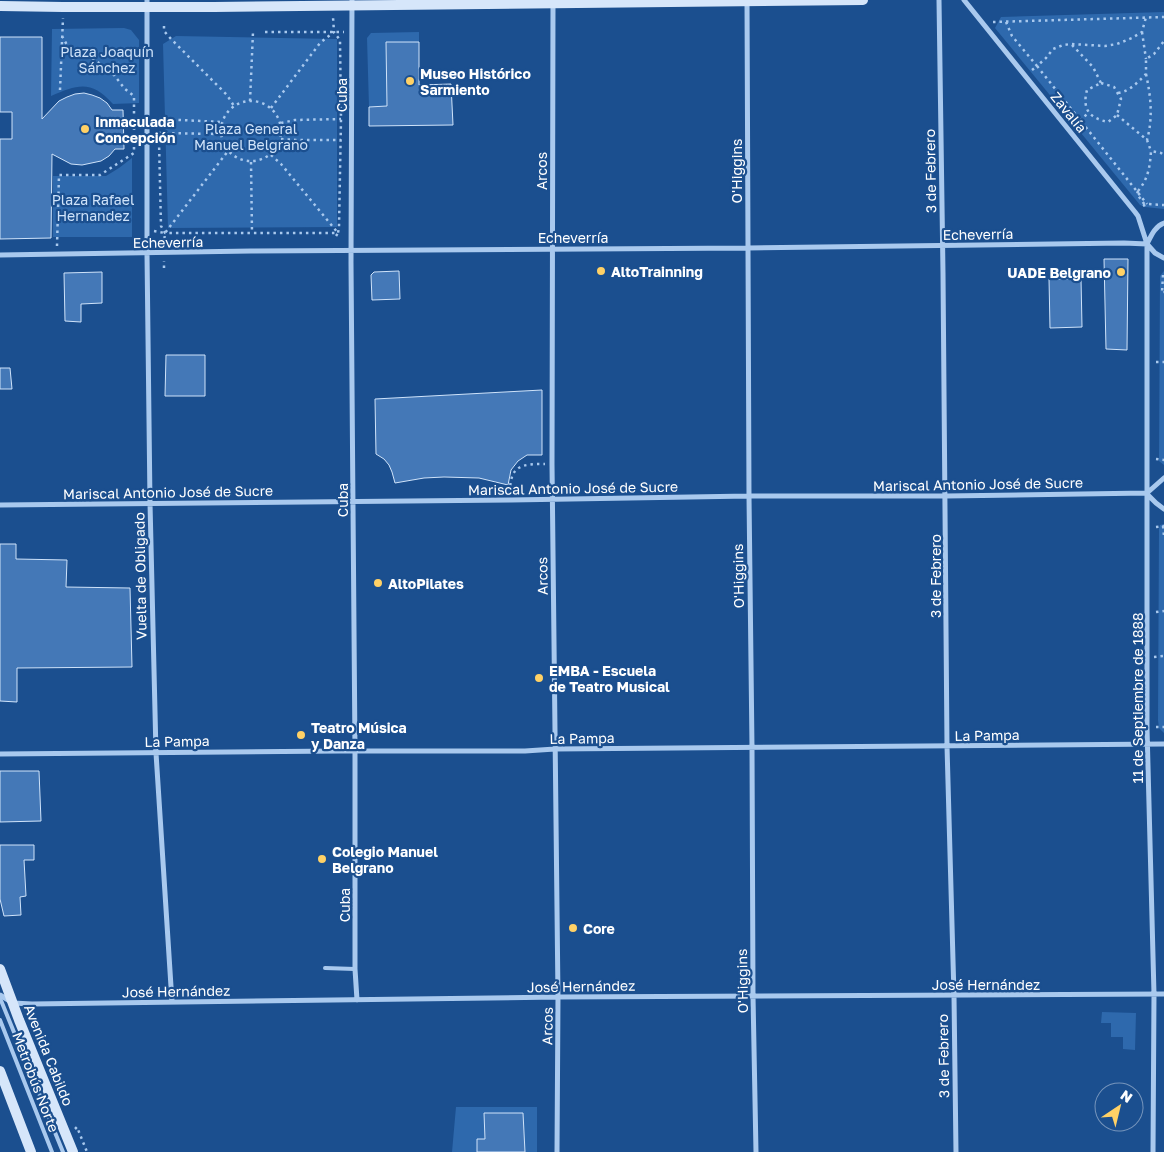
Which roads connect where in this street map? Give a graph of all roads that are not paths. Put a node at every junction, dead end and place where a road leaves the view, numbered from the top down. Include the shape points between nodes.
1 (862, 0) edge
2 (939, 0) edge
3 (964, 0) edge
4 (747, 1) edge
5 (553, 2) edge
6 (148, 3) edge
7 (352, 3) edge
8 (0, 6) edge
9 (1164, 223) edge
10 (1147, 244) junction
11 (943, 246) junction
12 (748, 248) junction
13 (552, 249) junction
14 (351, 251) junction
15 (147, 254) junction
16 (0, 256) edge
17 (1164, 258) edge
18 (1164, 478) edge
19 (1147, 493) junction
20 (749, 496) junction
21 (946, 496) junction
22 (552, 500) junction
23 (353, 501) junction
24 (150, 503) junction
25 (0, 504) edge
26 (1164, 509) edge
27 (1148, 744) junction
28 (1164, 744) edge
29 (947, 746) junction
30 (752, 747) junction
31 (555, 749) junction
32 (355, 751) junction
33 (156, 753) junction
34 (0, 754) edge
35 (325, 968) dead end
36 (0, 969) edge
37 (356, 969) junction
38 (1154, 994) junction
39 (1164, 994) edge
40 (0, 996) edge
41 (753, 996) junction
42 (954, 996) junction
43 (558, 997) junction
44 (357, 1000) junction
45 (172, 1002) junction
46 (13, 1003) junction
47 (0, 1020) edge
48 (0, 1072) edge
49 (31, 1152) edge
50 (52, 1152) edge
51 (63, 1152) edge
52 (73, 1152) edge
53 (557, 1152) edge
54 (756, 1152) edge
55 (956, 1152) edge
56 (1153, 1152) edge

1 - 4 main road
2 - 11 street, 3 de Febrero
3 - 10 street, Zavalía via 1135,212
4 - 5 main road
4 - 12 street, O'Higgins
5 - 7 main road
5 - 13 street, Arcos
6 - 7 main road via 333,6
6 - 8 main road
6 - 15 street, Vuelta de Obligado
7 - 14 street, Cuba
9 - 10 street via 1157,227
10 - 11 street, Echeverría
10 - 17 street
10 - 19 street, 11 de Septiembre de 1888
11 - 12 street, Echeverría
11 - 21 street, 3 de Febrero
12 - 13 street, Echeverría
12 - 20 street, O'Higgins
13 - 14 street, Echeverría
13 - 22 street, Arcos
14 - 15 street, Echeverría
14 - 23 street, Cuba
15 - 16 street, Echeverría
15 - 24 street, Vuelta de Obligado
18 - 19 street
19 - 21 street, Mariscal Antonio José de Sucre
19 - 26 street
19 - 27 street, 11 de Septiembre de 1888
20 - 21 street, Mariscal Antonio José de Sucre
20 - 22 street, Mariscal Antonio José de Sucre
20 - 30 street, O'Higgins
21 - 29 street, 3 de Febrero
22 - 23 street, Mariscal Antonio José de Sucre
22 - 31 street, Arcos
23 - 24 street, Mariscal Antonio José de Sucre
23 - 32 street, Cuba
24 - 25 street, Mariscal Antonio José de Sucre
24 - 33 street, Vuelta de Obligado
27 - 28 street, La Pampa
27 - 29 street, La Pampa
27 - 38 street, 11 de Septiembre de 1888
29 - 30 street, La Pampa
29 - 42 street, 3 de Febrero
30 - 31 street, La Pampa
30 - 41 street, O'Higgins
31 - 32 street, La Pampa
31 - 43 street, Arcos
32 - 33 street, La Pampa
32 - 37 street, Cuba
33 - 34 street, La Pampa
33 - 45 street, Vuelta de Obligado
35 - 37 lane
36 - 46 main road, Avenida Cabildo
37 - 44 street, Cuba
38 - 39 street, José Hernández
38 - 42 street, José Hernández
38 - 56 street, 11 de Septiembre de 1888
40 - 46 street
40 - 51 lane, Metrobús Norte
41 - 42 street, José Hernández
41 - 43 street, José Hernández
41 - 54 street, O'Higgins
42 - 55 street, 3 de Febrero
43 - 44 street, José Hernández
43 - 53 street, Arcos
44 - 45 street, José Hernández
45 - 46 street, José Hernández
46 - 52 main road, Avenida Cabildo
47 - 50 lane, Metrobús Norte
48 - 49 main road

